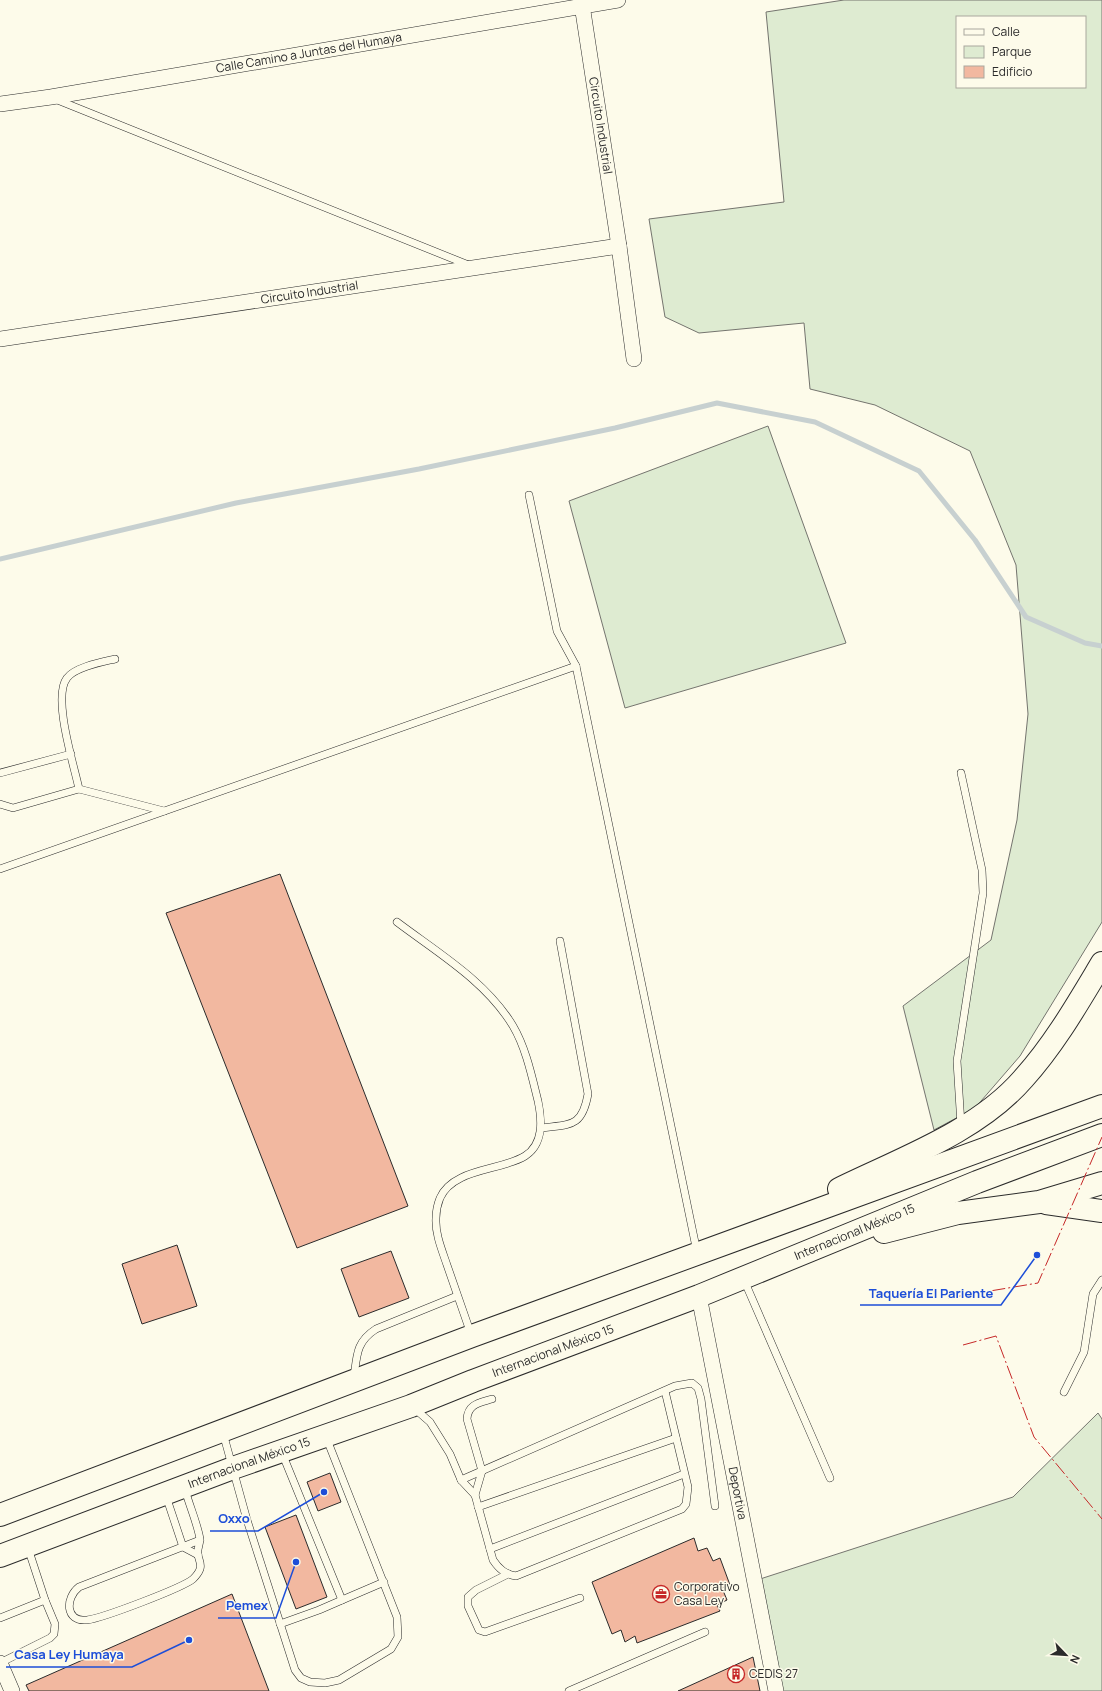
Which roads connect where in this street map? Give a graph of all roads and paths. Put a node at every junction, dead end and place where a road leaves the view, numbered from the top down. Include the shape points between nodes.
1 (618, 0) edge
2 (582, 5) junction
3 (51, 97) junction
4 (0, 104) edge
5 (619, 246) junction
6 (477, 268) junction
7 (0, 338) edge
8 (634, 359) dead end
9 (529, 495) dead end
10 (115, 659) dead end
11 (576, 666) junction
12 (71, 754) junction
13 (0, 773) edge
14 (960, 773) dead end
15 (79, 789) junction
16 (0, 804) edge
17 (164, 811) junction
18 (0, 869) edge
19 (397, 922) dead end
20 (560, 940) dead end
21 (1102, 963) edge
22 (1102, 1106) edge
23 (541, 1128) junction
24 (961, 1128) junction
25 (1102, 1135) edge
26 (1102, 1183) edge
27 (1039, 1202) junction
28 (1102, 1211) edge
29 (758, 1232) junction
30 (850, 1234) junction
31 (697, 1254) junction
32 (743, 1278) junction
33 (1102, 1280) edge
34 (458, 1296) junction
35 (699, 1296) junction
36 (472, 1336) junction
37 (354, 1380) junction
38 (664, 1391) junction
39 (1064, 1392) dead end
40 (492, 1399) dead end
41 (411, 1406) junction
42 (223, 1431) junction
43 (326, 1436) junction
44 (676, 1438) junction
45 (281, 1451) junction
46 (233, 1468) junction
47 (482, 1471) junction
48 (684, 1474) junction
49 (830, 1478) dead end
50 (461, 1480) junction
51 (175, 1490) junction
52 (476, 1495) junction
53 (715, 1506) dead end
54 (478, 1507) junction
55 (0, 1515) edge
56 (200, 1540) junction
57 (28, 1546) junction
58 (183, 1547) junction
59 (490, 1549) junction
60 (198, 1555) junction
61 (0, 1556) edge
62 (508, 1574) junction
63 (384, 1582) junction
64 (580, 1598) dead end
65 (45, 1600) junction
66 (342, 1600) junction
67 (0, 1618) edge
68 (280, 1624) junction
69 (705, 1632) dead end
70 (0, 1663) edge
71 (12, 1691) edge
72 (569, 1691) edge
73 (776, 1691) edge

1 - 2 street, Calle Camino a Juntas del Humaya
2 - 3 street, Calle Camino a Juntas del Humaya
2 - 5 street, Circuito Industrial
3 - 4 street, Calle Camino a Juntas del Humaya
3 - 6 lane
5 - 6 street, Circuito Industrial
5 - 8 street, Circuito Industrial
6 - 7 street, Circuito Industrial
9 - 11 lane via 557,631
10 - 12 lane via 83,668 67,677 62,686 61,709
11 - 17 lane
11 - 31 lane
12 - 13 lane
12 - 15 lane
14 - 24 lane via 982,870 983,893 957,1061
15 - 16 lane via 13,808
15 - 17 lane
17 - 18 lane
19 - 23 lane via 465,973 495,1000 514,1028 530,1069 541,1114
20 - 23 lane via 588,1094 580,1118 570,1124
21 - 24 main road via 1044,1053 1023,1080 995,1105
22 - 29 main road
23 - 34 lane via 534,1148 524,1157 461,1178 442,1194 436,1218 438,1236
24 - 29 main road via 922,1151 785,1214
25 - 30 main road, Internacional México 15
26 - 27 main road
27 - 28 main road
27 - 30 main road via 958,1213 891,1231
29 - 31 main road
30 - 32 main road, Internacional México 15
31 - 36 main road
32 - 35 main road, Internacional México 15
32 - 49 lane
33 - 39 lane via 1093,1294 1084,1352
34 - 36 lane
34 - 37 lane via 366,1335 357,1353
35 - 41 main road, Internacional México 15
35 - 73 street, Deportiva
36 - 37 main road
37 - 42 main road
38 - 44 lane
38 - 47 lane
38 - 53 lane via 692,1383 698,1388
40 - 47 lane via 473,1405 467,1411
41 - 43 main road, Internacional México 15
41 - 50 lane via 430,1422 450,1454
42 - 46 lane
42 - 55 main road
43 - 45 main road, Internacional México 15
43 - 63 lane
44 - 48 lane
44 - 54 lane
45 - 46 main road, Internacional México 15
45 - 66 lane
46 - 51 main road, Internacional México 15
46 - 68 lane
47 - 50 lane
47 - 52 lane
48 - 59 lane
48 - 62 lane via 688,1487 686,1504 682,1509 516,1576
50 - 52 lane
51 - 56 lane
51 - 57 main road, Internacional México 15
51 - 58 lane
52 - 54 lane
54 - 59 lane
56 - 58 lane
56 - 60 lane
57 - 61 main road, Internacional México 15
57 - 65 lane
58 - 60 lane
58 - 60 lane via 79,1587 72,1592 69,1602 73,1616 80,1620 88,1620 183,1586 194,1578 200,1569
59 - 62 lane via 493,1560
62 - 64 lane via 476,1590 468,1597 468,1606 479,1630 485,1632
63 - 66 lane
63 - 68 lane via 397,1616 398,1637 392,1649 339,1680 325,1683 310,1682 301,1678 295,1670
65 - 67 lane
65 - 70 lane via 55,1624 54,1634
66 - 68 lane
69 - 72 lane
70 - 71 street

